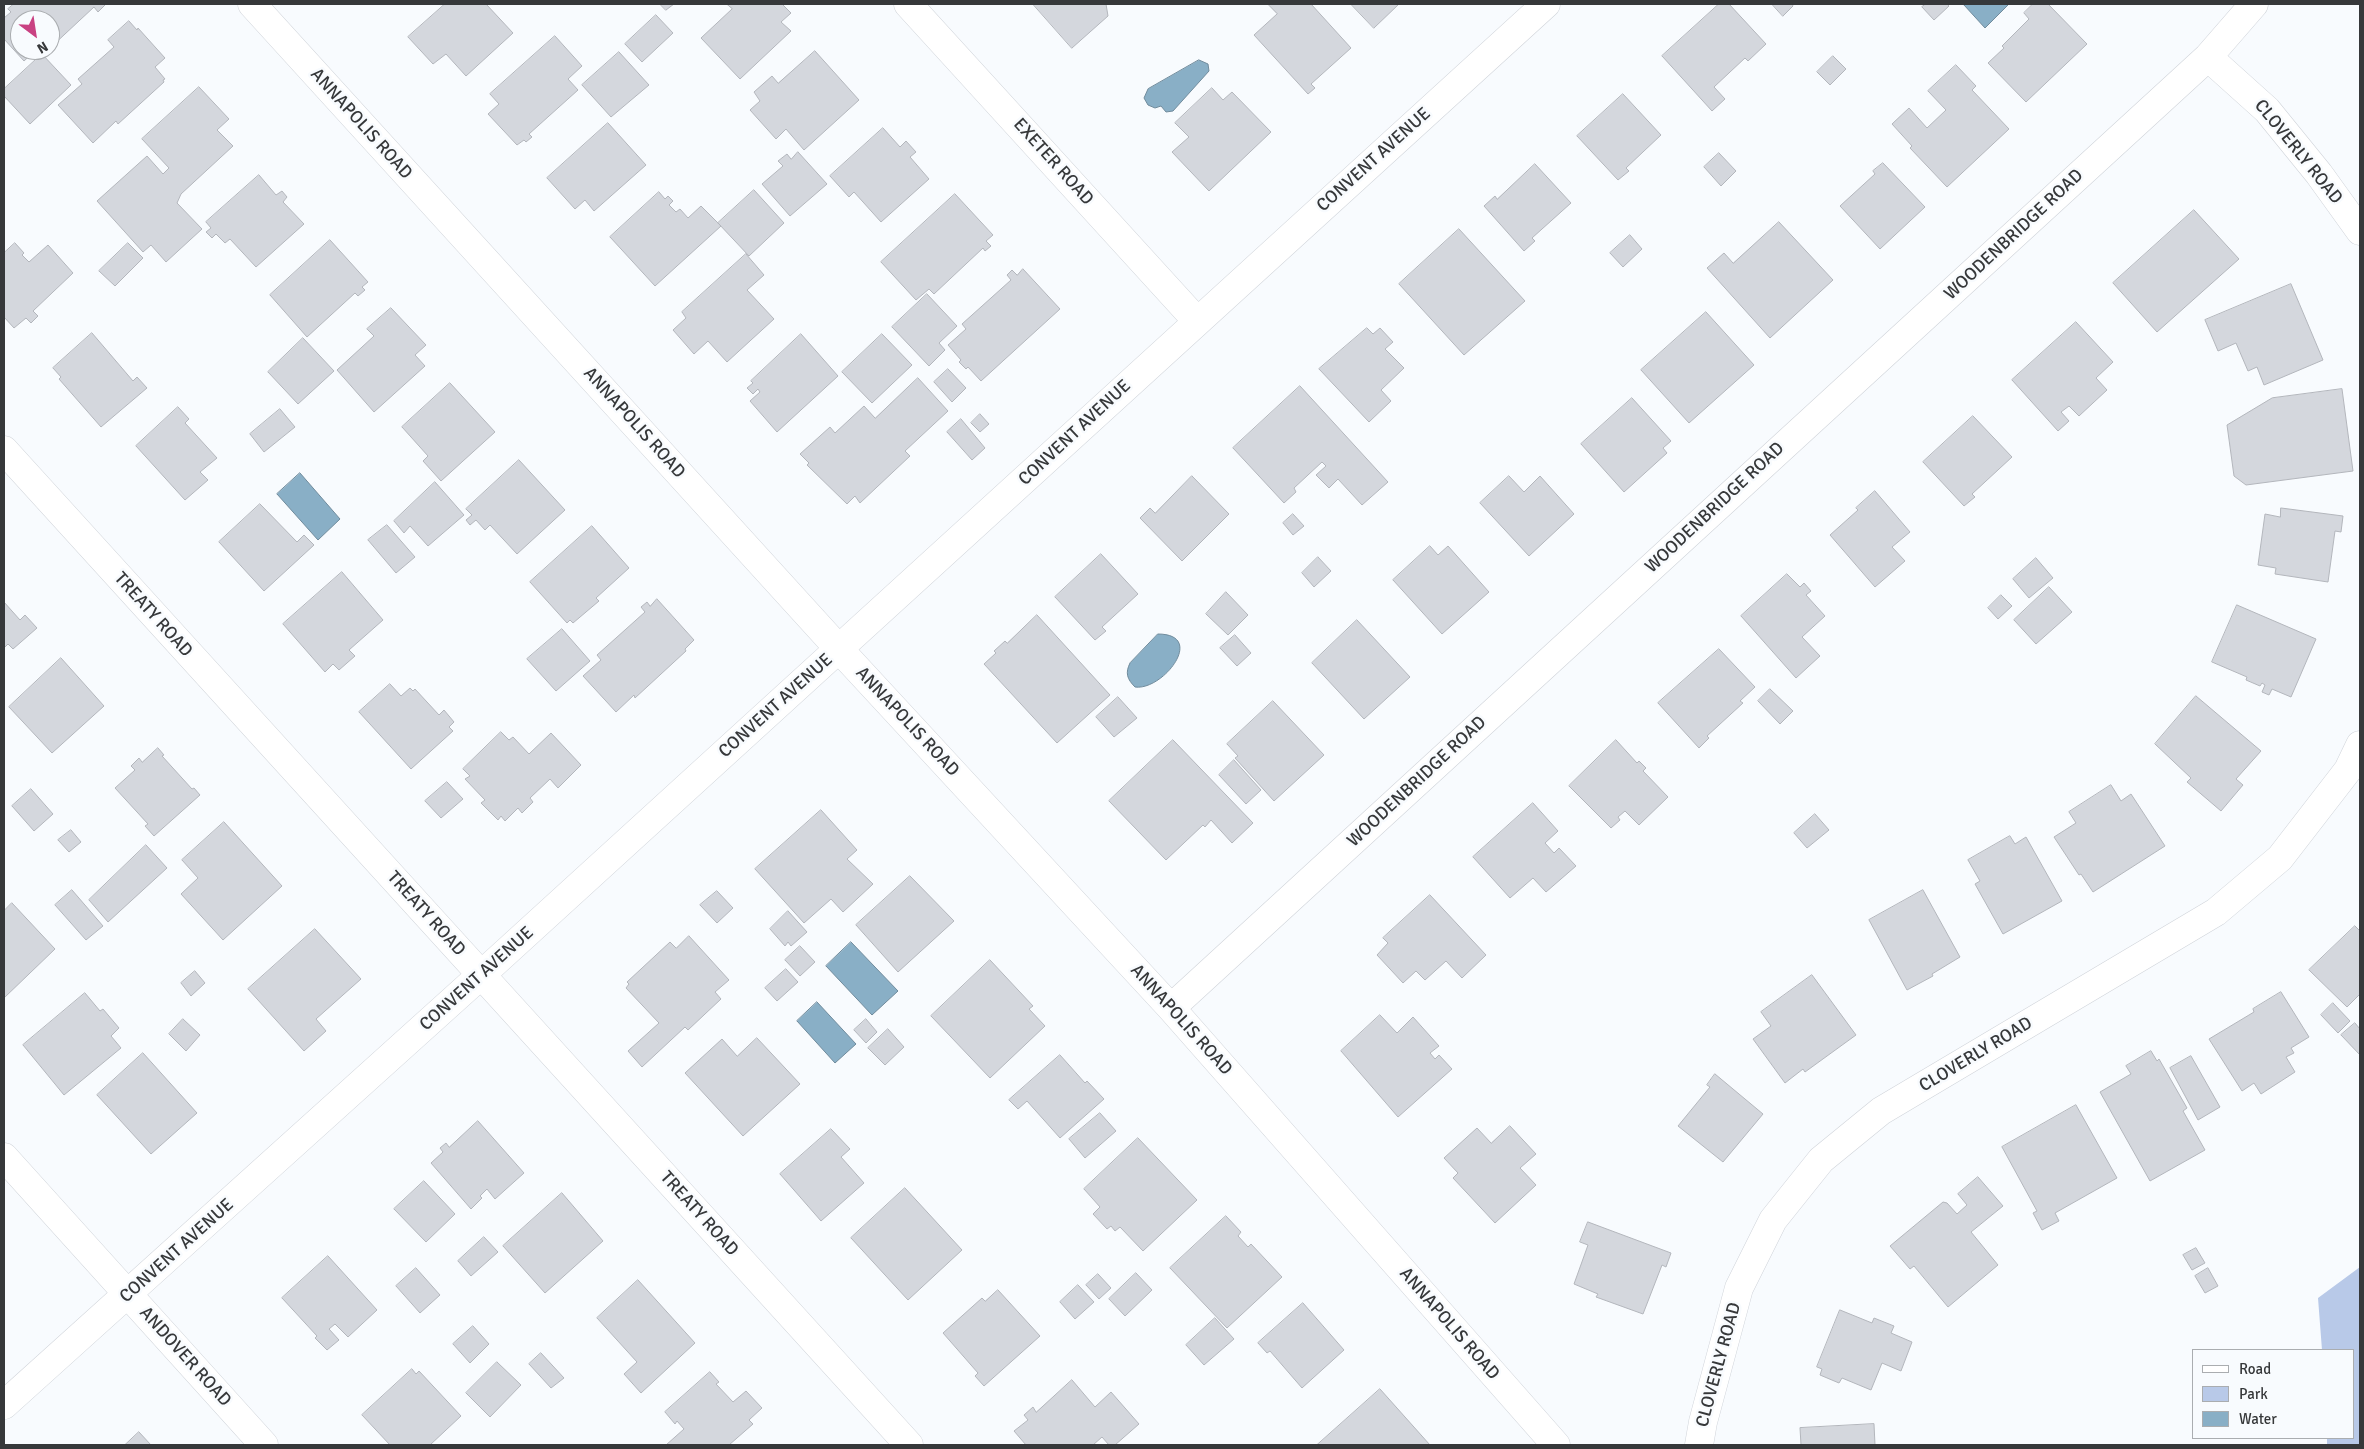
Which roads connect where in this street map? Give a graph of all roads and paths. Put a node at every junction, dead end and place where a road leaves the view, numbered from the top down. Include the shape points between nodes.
1 (252, 4) edge
2 (908, 4) edge
3 (1546, 4) edge
4 (2254, 4) edge
5 (2208, 57) junction
6 (2360, 231) edge
7 (1197, 321) junction
8 (4, 450) edge
9 (839, 649) junction
10 (2360, 745) edge
11 (481, 975) junction
12 (1171, 1008) junction
13 (4, 1157) edge
14 (129, 1294) junction
15 (4, 1405) edge
16 (264, 1445) edge
17 (909, 1445) edge
18 (1556, 1445) edge
19 (1699, 1445) edge

1 - 9 street, ANNAPOLIS ROAD
2 - 7 street, EXETER ROAD
3 - 7 street, CONVENT AVENUE
4 - 5 street, WOODENBRIDGE ROAD
5 - 6 street, CLOVERLY ROAD via 2268,110
5 - 12 street, WOODENBRIDGE ROAD
7 - 9 street, CONVENT AVENUE
8 - 11 street, TREATY ROAD
9 - 11 street, CONVENT AVENUE
9 - 12 street, ANNAPOLIS ROAD
10 - 19 street, CLOVERLY ROAD via 2348,770 2280,858 2216,912 1881,1111 1821,1160 1773,1220 1739,1288
11 - 14 street, CONVENT AVENUE
11 - 17 street, TREATY ROAD
12 - 18 street, ANNAPOLIS ROAD
13 - 14 street, ANDOVER ROAD
14 - 15 street, CONVENT AVENUE
14 - 16 street, ANDOVER ROAD

